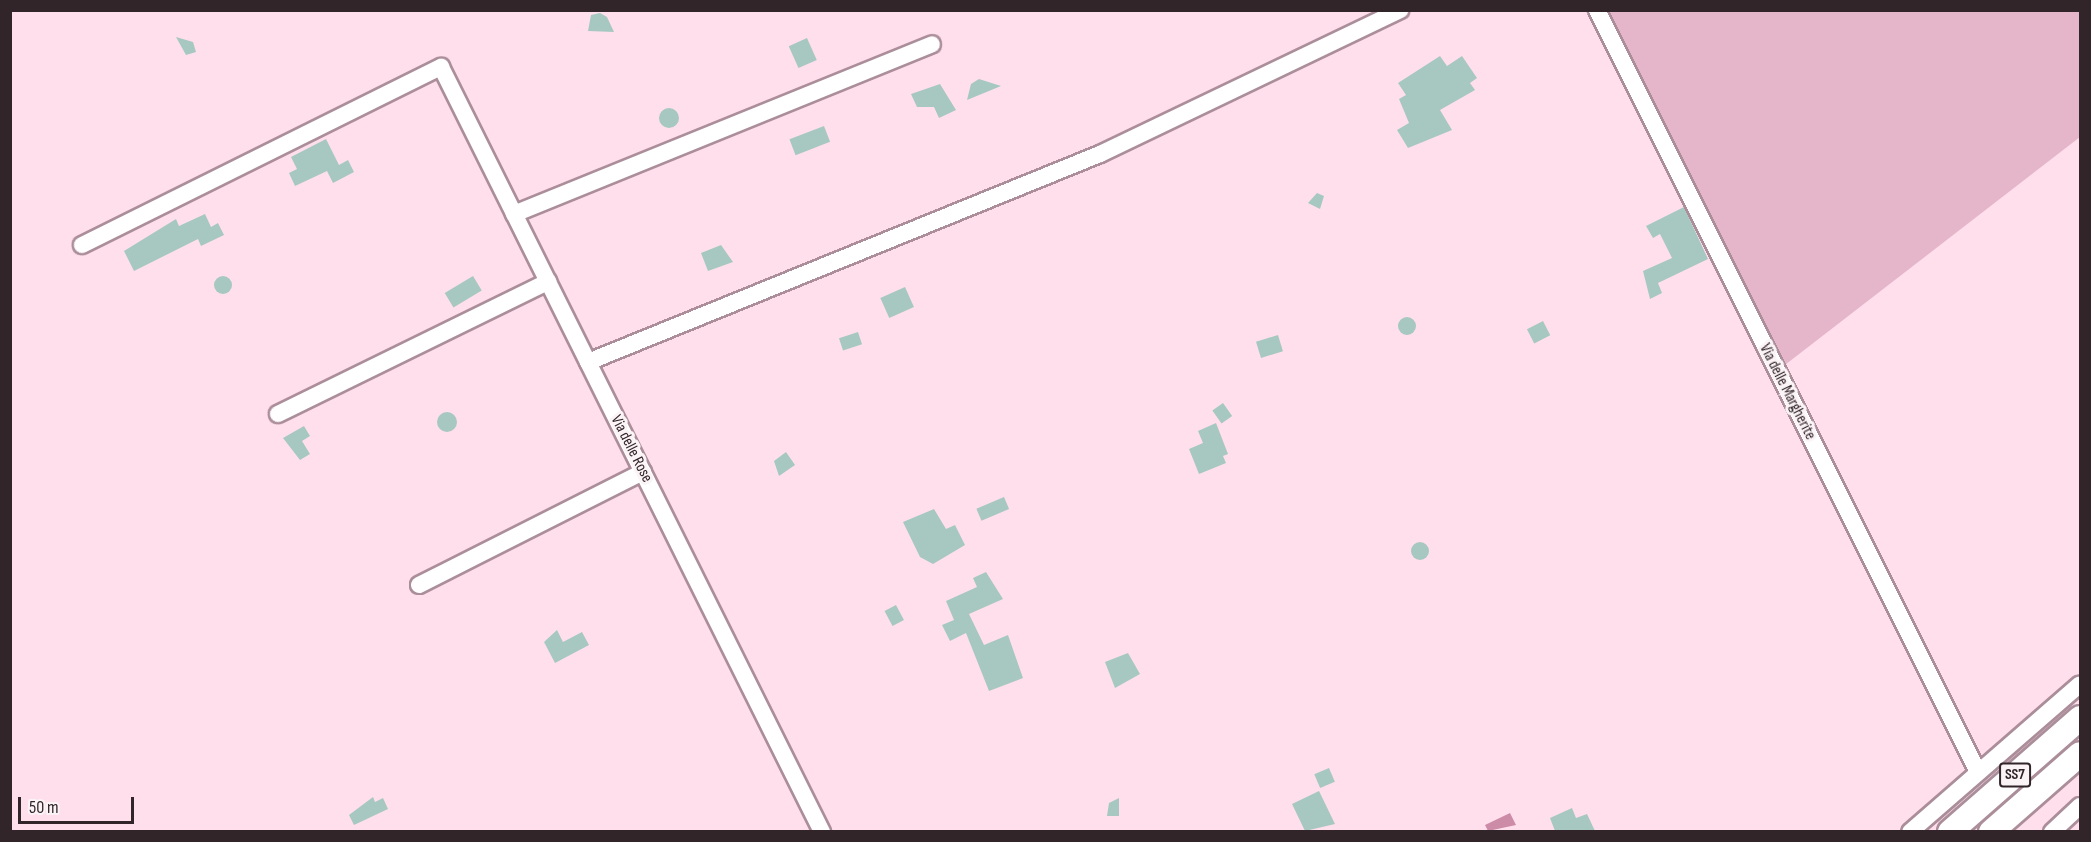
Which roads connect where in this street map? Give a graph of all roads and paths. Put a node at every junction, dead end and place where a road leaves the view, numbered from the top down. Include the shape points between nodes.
1 (1400, 10) edge
2 (1597, 10) edge
3 (932, 44) dead end
4 (514, 214) junction
5 (82, 245) dead end
6 (548, 282) junction
7 (588, 362) junction
8 (278, 414) dead end
9 (643, 472) junction
10 (419, 585) dead end
11 (2080, 684) edge
12 (2080, 718) edge
13 (2080, 754) edge
14 (1978, 772) junction
15 (2080, 806) edge
16 (822, 831) edge
17 (1910, 831) edge
18 (1950, 831) edge
19 (1991, 831) edge
20 (2052, 831) edge

1 - 7 street via 1100,154
2 - 14 street, Via delle Margherite
3 - 4 street
4 - 5 street, Via delle Rose via 441,67
4 - 6 street, Via delle Rose
6 - 7 street, Via delle Rose
6 - 8 street
7 - 9 street, Via delle Rose
9 - 10 street
9 - 16 street, Via delle Rose
11 - 14 street
12 - 18 highway, SS7
13 - 19 highway, SS7
14 - 17 street
15 - 20 street

